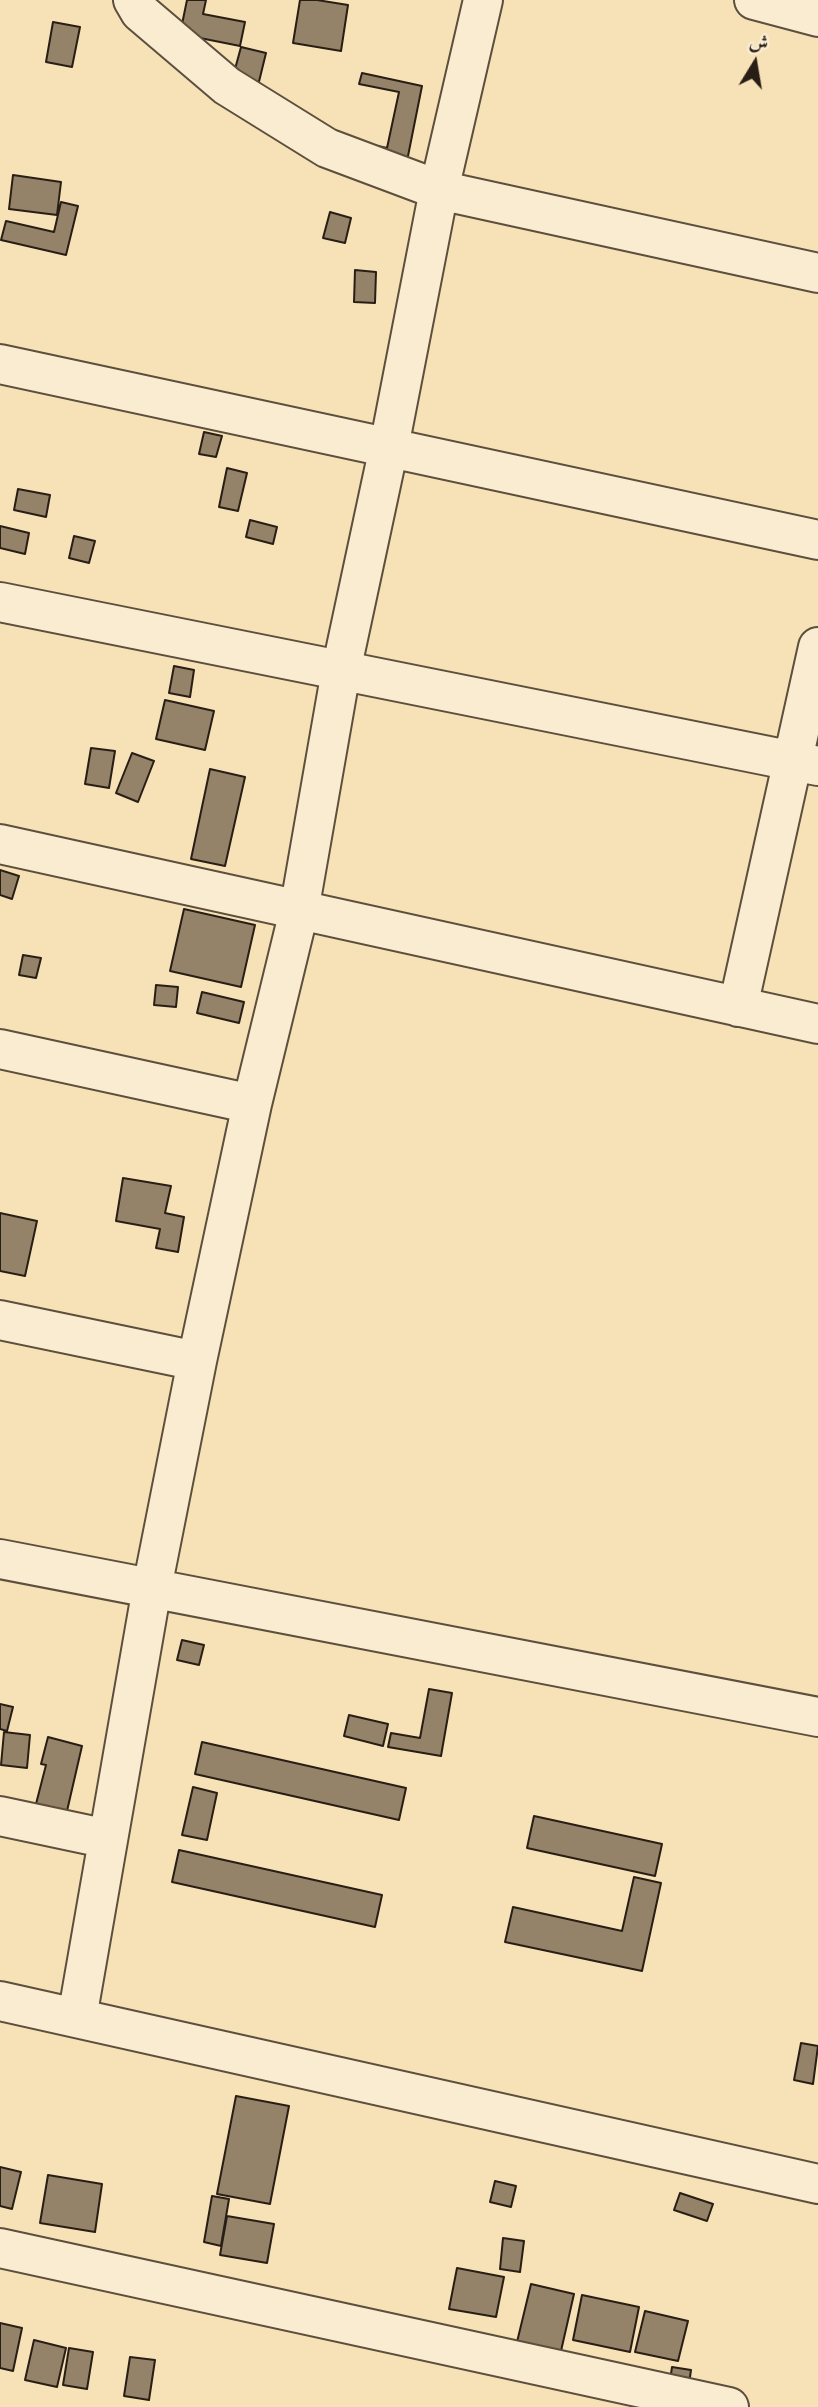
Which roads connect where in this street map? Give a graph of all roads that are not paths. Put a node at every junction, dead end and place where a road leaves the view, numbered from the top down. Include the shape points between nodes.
1 (133, 0) edge
2 (483, 0) edge
3 (754, 0) edge
4 (818, 17) edge
5 (439, 190) junction
6 (818, 273) edge
7 (0, 364) edge
8 (389, 447) junction
9 (818, 540) edge
10 (0, 602) edge
11 (818, 646) edge
12 (341, 671) junction
13 (806, 764) edge
14 (0, 844) edge
15 (299, 911) junction
16 (738, 1007) junction
17 (818, 1024) edge
18 (0, 1049) edge
19 (252, 1104) junction
20 (0, 1321) edge
21 (197, 1361) junction
22 (0, 1559) edge
23 (152, 1588) junction
24 (818, 1717) edge
25 (0, 1816) edge
26 (108, 1839) junction
27 (0, 2001) edge
28 (77, 2018) junction
29 (818, 2184) edge
30 (0, 2248) edge
31 (729, 2407) edge

1 - 5 street via 140,12 227,86 327,148
2 - 5 street
3 - 4 street
5 - 6 street
5 - 8 street
7 - 8 street
8 - 9 street
8 - 12 street
10 - 12 street
11 - 13 street
12 - 13 street
12 - 15 street
13 - 16 street
14 - 15 street
15 - 16 street
15 - 19 street
16 - 17 street
18 - 19 street
19 - 21 street
20 - 21 street
21 - 23 street
22 - 23 street
23 - 24 street
23 - 26 street
25 - 26 street
26 - 28 street
27 - 28 street
28 - 29 street
30 - 31 street

